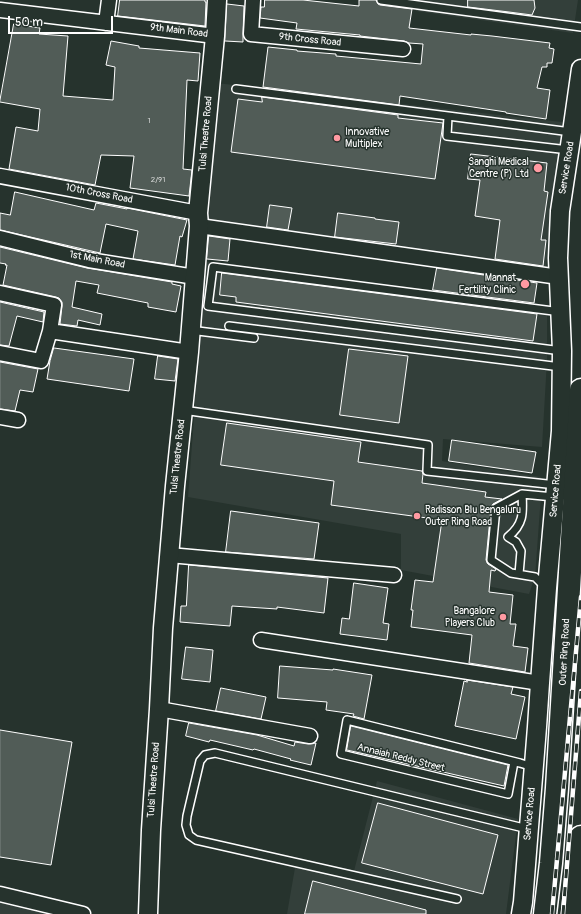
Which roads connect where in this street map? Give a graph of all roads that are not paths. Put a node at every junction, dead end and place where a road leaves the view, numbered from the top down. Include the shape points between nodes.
1 (109, 0) edge
2 (217, 0) edge
3 (253, 0) edge
4 (381, 0) edge
5 (0, 10) edge
6 (106, 22) junction
7 (581, 27) edge
8 (215, 36) junction
9 (403, 49) dead end
10 (581, 69) edge
11 (236, 90) dead end
12 (448, 116) junction
13 (572, 132) junction
14 (569, 152) junction
15 (0, 176) edge
16 (199, 220) junction
17 (0, 238) edge
18 (195, 277) junction
19 (559, 277) junction
20 (0, 293) edge
21 (561, 312) junction
22 (229, 326) dead end
23 (190, 330) junction
24 (50, 331) junction
25 (254, 338) dead end
26 (189, 352) junction
27 (0, 353) edge
28 (562, 359) junction
29 (581, 390) edge
30 (183, 410) junction
31 (0, 417) edge
32 (18, 420) dead end
33 (551, 490) junction
34 (522, 494) junction
35 (170, 555) junction
36 (519, 574) junction
37 (394, 575) dead end
38 (547, 588) junction
39 (261, 640) dead end
40 (540, 683) junction
41 (159, 709) junction
42 (310, 736) dead end
43 (514, 762) junction
44 (534, 767) junction
45 (529, 829) junction
46 (581, 838) edge
47 (0, 894) edge
48 (457, 899) dead end
49 (83, 914) edge
50 (148, 914) edge
51 (521, 914) edge
52 (545, 914) edge
53 (573, 914) edge

1 - 6 street
2 - 8 street, Tulsi Theatre Road
3 - 9 street, 9th Cross Road via 251,34
4 - 7 lane
5 - 6 street, 9th Main Road
6 - 8 street, 9th Main Road
8 - 16 street, Tulsi Theatre Road
10 - 13 street, Service Road
11 - 12 lane
12 - 13 lane
12 - 14 lane via 447,136
13 - 14 street, Service Road
14 - 19 street, Service Road via 560,211
15 - 16 street, 10th Cross Road
16 - 18 street, Tulsi Theatre Road
16 - 19 street, 10th Cross Road
17 - 18 street, 1st Main Road via 89,260
18 - 23 street, Tulsi Theatre Road
19 - 21 street, Service Road
20 - 24 street via 54,305
21 - 28 street, Service Road
21 - 28 lane via 213,268 208,306
22 - 28 lane
23 - 25 lane
23 - 26 street, Tulsi Theatre Road
24 - 26 street
24 - 27 street via 41,361
26 - 30 street, Tulsi Theatre Road
28 - 33 street, Service Road via 561,431
29 - 52 highway, Outer Ring Road via 557,788
30 - 33 lane via 428,445 427,472
30 - 35 street, Tulsi Theatre Road
31 - 32 street
33 - 34 lane
33 - 38 street, Service Road
34 - 36 lane via 523,516 515,531 508,537 516,542 521,551
34 - 36 lane via 496,508 491,560 511,573
35 - 37 street
35 - 41 street, Tulsi Theatre Road
36 - 38 lane via 535,577
38 - 40 street, Service Road
39 - 40 street
40 - 44 street, Service Road
41 - 42 street
41 - 50 street, Tulsi Theatre Road
43 - 43 lane, Annaiah Reddy Street via 347,720 341,754 508,794
43 - 44 lane, Annaiah Reddy Street
44 - 45 street, Service Road
45 - 48 lane via 215,753 205,755 200,761 186,816 189,835 196,840
45 - 51 street, Service Road
46 - 53 highway
47 - 49 street

